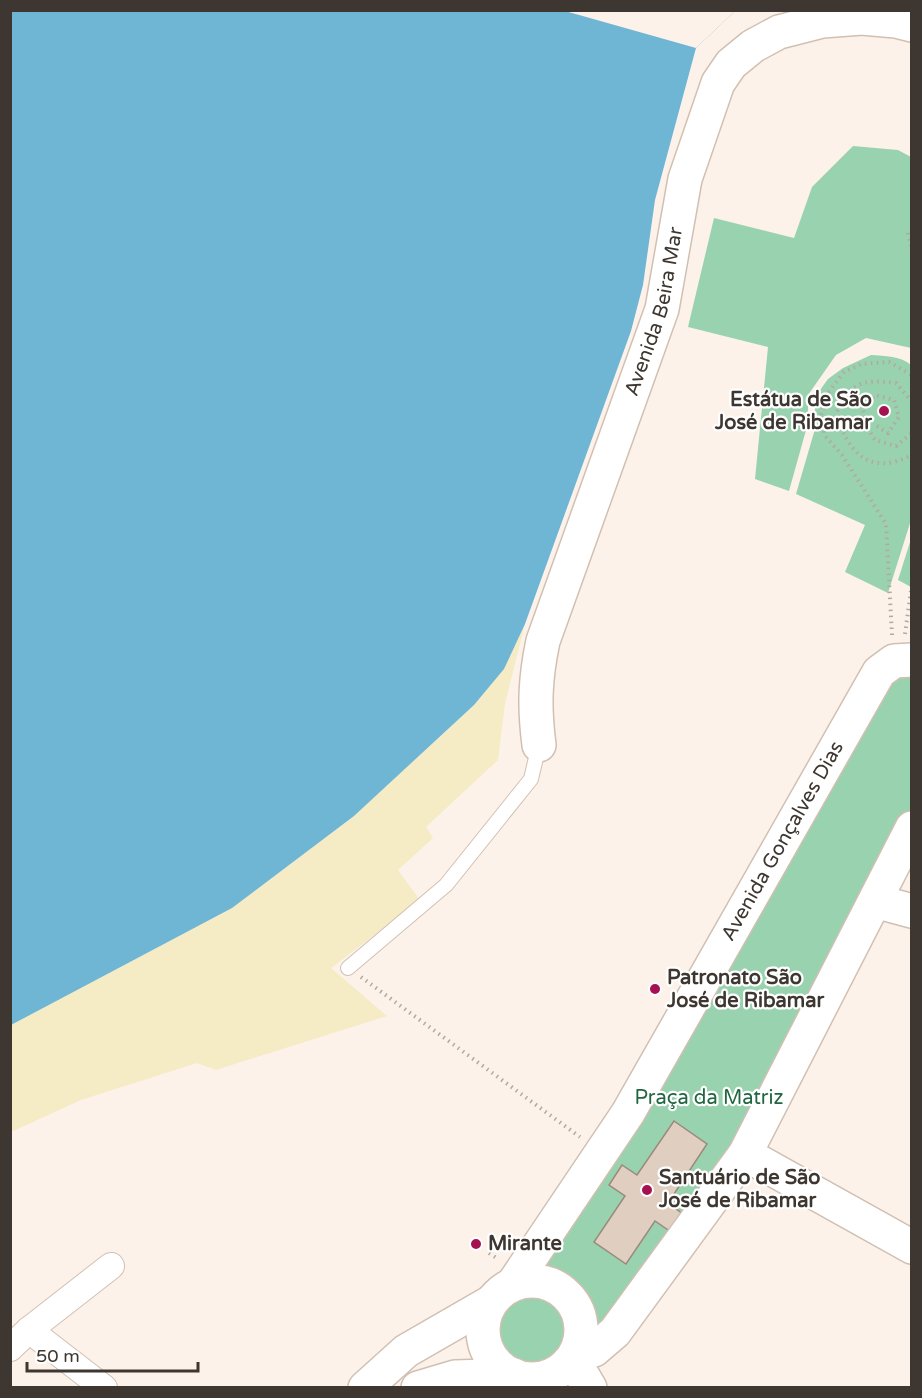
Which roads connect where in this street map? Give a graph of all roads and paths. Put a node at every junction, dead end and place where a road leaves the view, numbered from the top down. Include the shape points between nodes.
1 (912, 25) edge
2 (908, 233) dead end
3 (912, 249) edge
4 (912, 375) edge
5 (912, 402) edge
6 (877, 426) dead end
7 (912, 433) edge
8 (912, 455) edge
9 (912, 583) edge
10 (910, 591) edge
11 (903, 660) edge
12 (539, 745) joint
13 (912, 828) edge
14 (875, 901) junction
15 (912, 911) edge
16 (348, 968) joint
17 (581, 1138) dead end
18 (745, 1154) junction
19 (912, 1247) edge
20 (111, 1266) dead end
21 (502, 1293) junction
22 (29, 1330) junction
23 (10, 1348) edge
24 (571, 1360) junction
25 (514, 1375) junction
26 (104, 1388) edge
27 (365, 1388) edge
28 (418, 1388) edge
29 (590, 1388) edge

1 - 12 main road, Avenida Beira Mar via 862,18 822,21 779,32 731,64 718,83 685,178 662,309 543,641 534,708
2 - 3 path
4 - 11 path via 889,362 861,364 844,372 828,393 821,415 825,436 842,455 886,524 888,593
5 - 8 path via 896,383 869,380 848,390 836,413 844,438 858,456 877,462 897,462
6 - 7 path via 888,434 899,417 894,400 875,395 863,409 865,424 875,441 896,446
9 - 10 path
10 - 11 path
11 - 21 main road, Avenida Gonçalves Dias via 879,672 628,1113
12 - 16 lane via 531,779 446,885
13 - 14 main road
14 - 15 main road
14 - 18 main road
16 - 17 path
18 - 19 main road
18 - 24 main road via 615,1332 594,1350
20 - 22 street
21 - 24 main road via 528,1281 543,1282 570,1298 581,1326
21 - 25 main road via 485,1314 485,1343 491,1356
21 - 27 main road, Avenida Gonçalves Dias via 406,1351
22 - 23 street
22 - 26 street
24 - 25 main road via 548,1376
24 - 29 main road
25 - 28 main road via 455,1377

